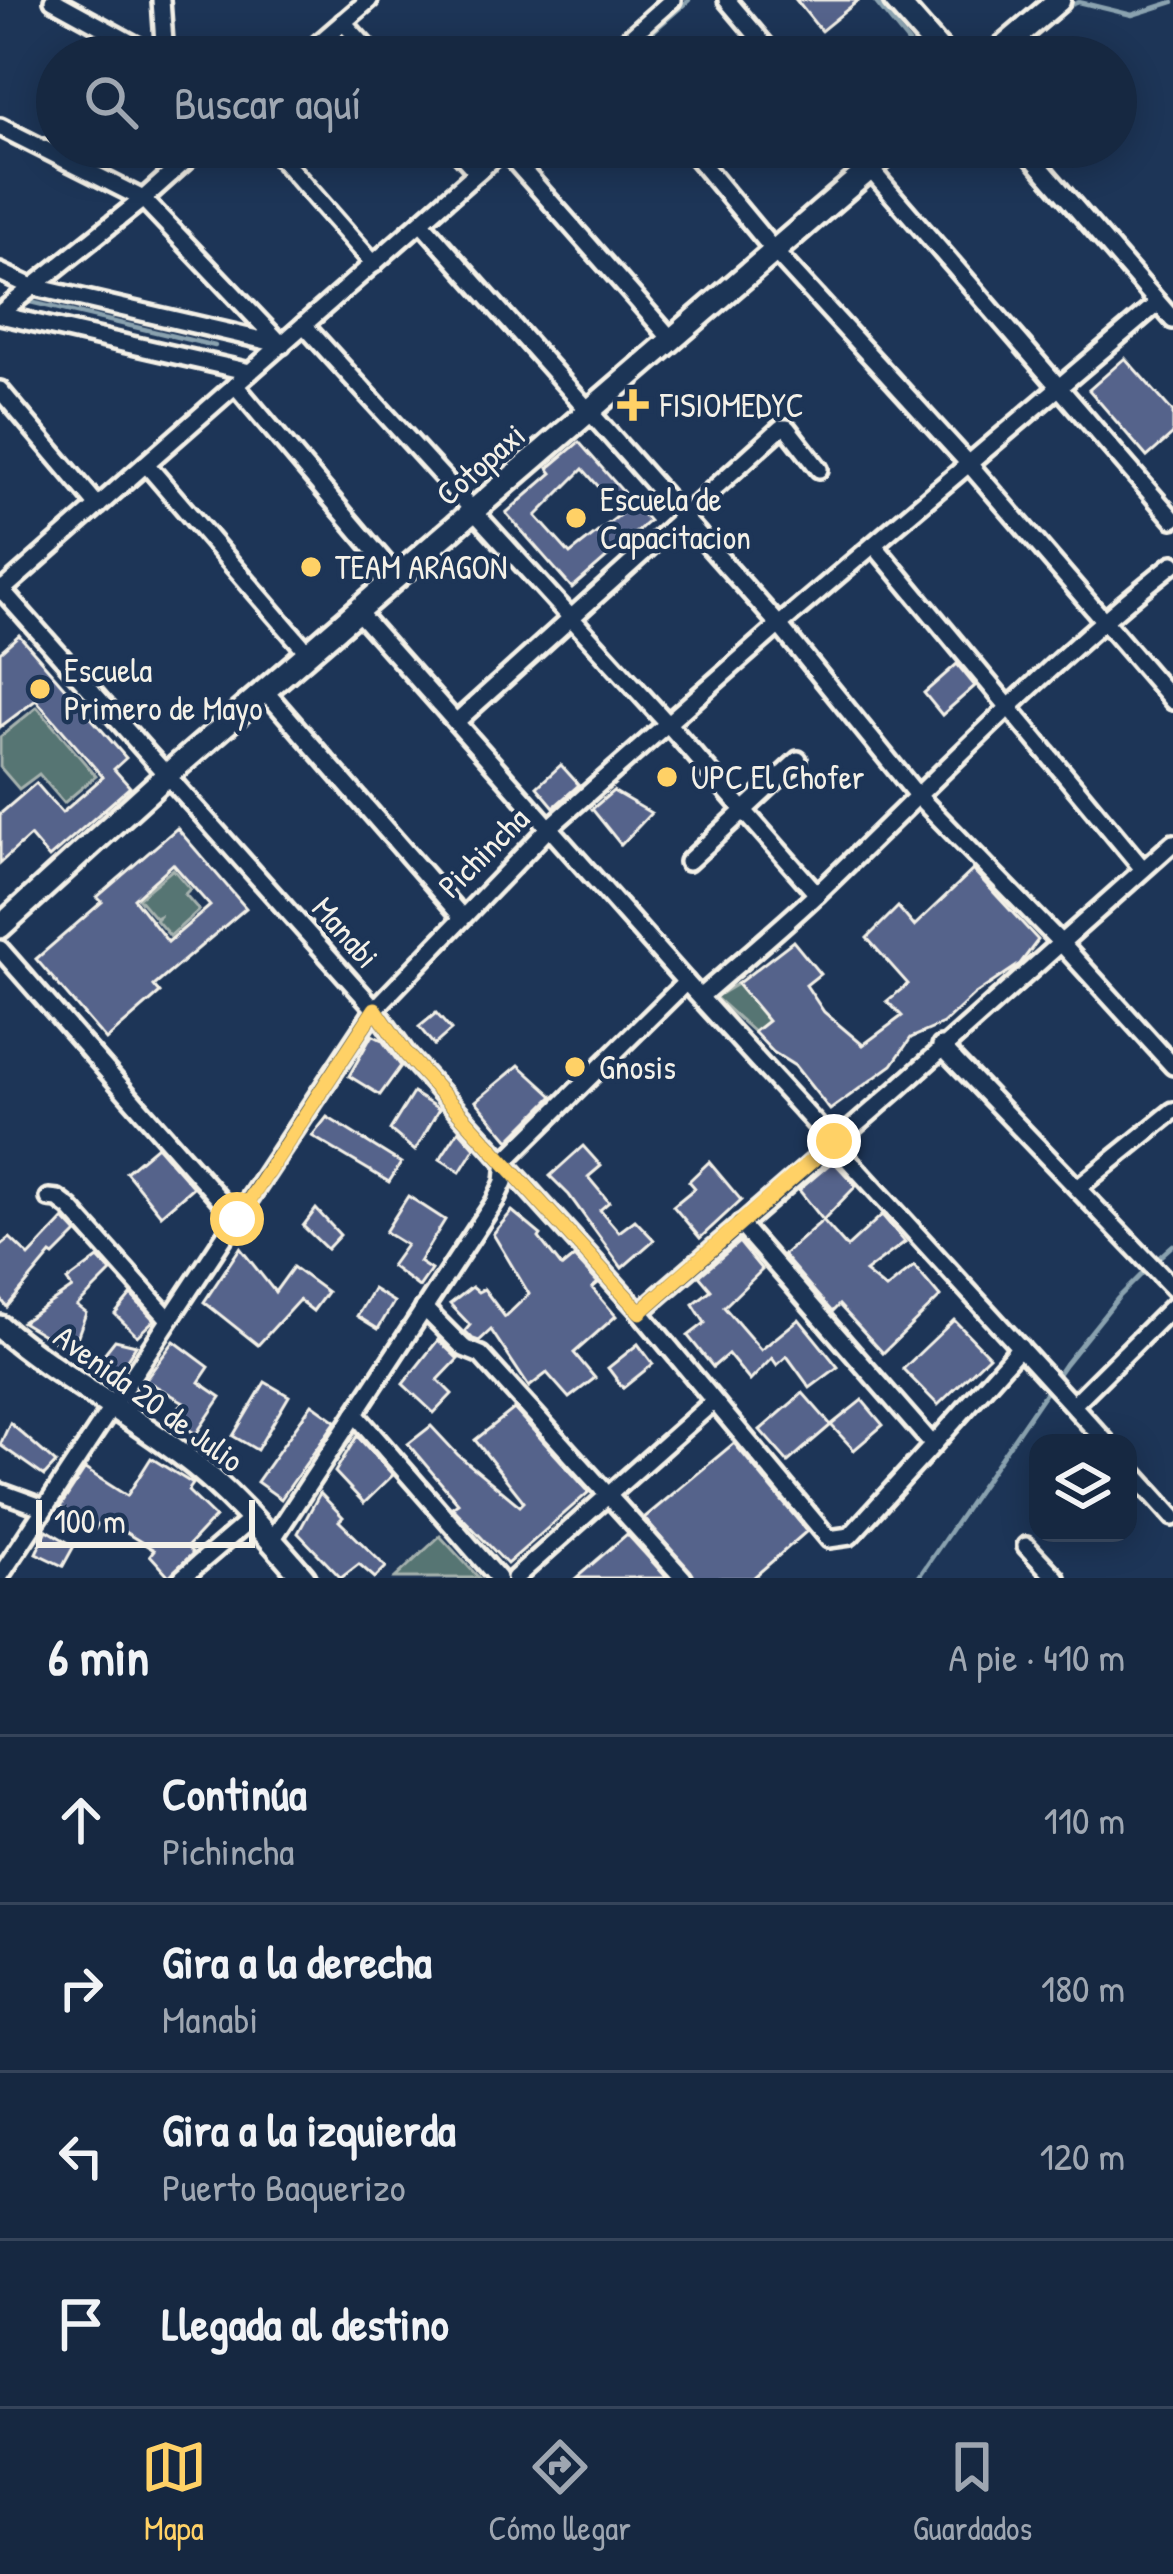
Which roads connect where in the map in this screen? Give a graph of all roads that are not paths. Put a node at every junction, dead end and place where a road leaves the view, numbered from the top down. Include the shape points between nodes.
1 (53, 0) edge
2 (161, 0) edge
3 (369, 0) edge
4 (672, 0) edge
5 (727, 0) edge
6 (895, 0) edge
7 (1059, 0) edge
8 (344, 22) junction
9 (121, 36) edge
10 (161, 36) edge
11 (328, 36) edge
12 (356, 36) edge
13 (633, 36) edge
14 (757, 36) edge
15 (927, 36) edge
16 (1017, 36) edge
17 (0, 127) edge
18 (36, 145) edge
19 (81, 168) edge
20 (171, 168) edge
21 (289, 168) edge
22 (473, 168) edge
23 (482, 168) edge
24 (521, 168) edge
25 (705, 168) edge
26 (1041, 168) edge
27 (871, 170) joint
28 (477, 172) junction
29 (143, 199) junction
30 (422, 222) junction
31 (776, 253) junction
32 (374, 264) junction
33 (0, 272) edge
34 (27, 289) junction
35 (1158, 303) junction
36 (1, 313) edge
37 (1173, 320) edge
38 (308, 330) junction
39 (673, 341) junction
40 (282, 345) junction
41 (250, 373) junction
42 (235, 385) junction
43 (1060, 386) junction
44 (0, 390) edge
45 (590, 412) junction
46 (146, 464) junction
47 (969, 464) junction
48 (819, 470) dead end
49 (98, 506) junction
50 (475, 513) junction
51 (682, 515) junction
52 (1173, 519) edge
53 (874, 545) junction
54 (1173, 564) edge
55 (398, 578) junction
56 (1, 590) edge
57 (358, 612) junction
58 (572, 619) junction
59 (1101, 620) junction
60 (779, 625) junction
61 (309, 654) junction
62 (265, 691) junction
63 (1173, 700) edge
64 (1009, 704) junction
65 (456, 722) junction
66 (668, 723) junction
67 (797, 760) dead end
68 (167, 775) junction
69 (916, 794) junction
70 (743, 810) junction
71 (549, 828) junction
72 (1173, 843) edge
73 (688, 862) dead end
74 (1143, 869) junction
75 (817, 894) junction
76 (461, 916) junction
77 (0, 927) edge
78 (1060, 942) junction
79 (0, 949) edge
80 (686, 982) junction
81 (701, 996) junction
82 (375, 1009) junction
83 (941, 1046) junction
84 (1173, 1066) edge
85 (1173, 1112) edge
86 (834, 1141) junction
87 (506, 1160) junction
88 (1079, 1187) junction
89 (49, 1198) dead end
90 (237, 1219) junction
91 (740, 1224) junction
92 (1173, 1288) edge
93 (1173, 1306) edge
94 (424, 1308) junction
95 (640, 1312) junction
96 (169, 1319) junction
97 (0, 1327) edge
98 (1020, 1347) junction
99 (713, 1402) junction
100 (110, 1405) junction
101 (1073, 1405) junction
102 (356, 1414) junction
103 (1099, 1434) edge
104 (933, 1445) junction
105 (1137, 1477) edge
106 (0, 1492) edge
107 (608, 1497) junction
108 (44, 1508) junction
109 (1173, 1516) edge
110 (251, 1519) junction
111 (272, 1540) junction
112 (1026, 1546) dead end
113 (0, 1576) edge
114 (182, 1578) edge
115 (304, 1578) edge
116 (498, 1578) edge
117 (515, 1578) edge
118 (683, 1578) edge
119 (1056, 1578) edge

1 - 9 street
2 - 10 street
3 - 8 street
4 - 13 street
5 - 14 street
6 - 15 street
7 - 16 street
8 - 11 street
8 - 12 street
17 - 18 street
19 - 29 street
20 - 29 street
21 - 32 street
22 - 28 street
23 - 28 street
24 - 39 street
25 - 31 street
26 - 35 street
27 - 31 street, Cotopaxi
27 - 43 street
28 - 30 street
29 - 34 street
29 - 40 street
30 - 32 street
30 - 45 street
31 - 39 street, Cotopaxi
31 - 47 street
32 - 38 street
33 - 34 street
34 - 36 street
34 - 40 street
35 - 37 street
35 - 43 street, Pichincha
36 - 41 street
38 - 40 street
38 - 50 street
39 - 45 street, Cotopaxi
40 - 41 street
41 - 42 street
42 - 46 street
42 - 55 street
43 - 47 street, Pichincha
43 - 52 street
44 - 49 street
45 - 50 street, Cotopaxi
45 - 51 street
46 - 49 street
46 - 61 street
47 - 53 street, Pichincha
47 - 59 street
48 - 51 street via 781,428
49 - 56 street
50 - 55 street, Cotopaxi
50 - 58 street
51 - 58 street
51 - 60 street
53 - 60 street, Pichincha
53 - 64 street
54 - 59 street
55 - 57 street, Cotopaxi
56 - 68 street, Manabi
57 - 61 street, Cotopaxi
57 - 65 street
58 - 65 street
58 - 66 street
59 - 63 street
59 - 64 street
60 - 66 street, Pichincha
60 - 69 street
61 - 62 street, Cotopaxi
62 - 68 street, Cotopaxi
62 - 76 street
64 - 69 street
64 - 74 street
65 - 71 street
66 - 70 street
66 - 71 street, Pichincha
67 - 70 street
68 - 77 street, Cotopaxi
68 - 82 street, Manabi
69 - 75 street
69 - 78 street
70 - 73 street
70 - 75 street
71 - 76 street, Pichincha
71 - 80 street
72 - 74 street
74 - 78 street
75 - 81 street
76 - 82 street, Pichincha
78 - 83 street
78 - 84 street
79 - 90 street
80 - 81 street
80 - 87 street
81 - 86 street
82 - 87 street, Manabi
82 - 90 street, Pichincha
83 - 86 street
83 - 88 street
85 - 88 street
86 - 91 street
86 - 98 street
87 - 94 street via 495,1201
87 - 95 street, Manabi
88 - 92 street
89 - 96 street via 70,1208
90 - 96 street, Pichincha
91 - 95 street
91 - 104 street
93 - 101 street
94 - 102 street
94 - 107 street via 481,1355
95 - 99 street, Manabi
96 - 100 street, Pichincha
97 - 100 street, Avenida 20 de Julio
98 - 101 street
98 - 104 street
99 - 104 street, Manabi via 830,1539 850,1536
99 - 107 street
100 - 108 street, Pichincha
100 - 110 street, Avenida 20 de Julio via 200,1469
101 - 103 street
102 - 111 street
102 - 116 street
105 - 109 street
106 - 108 street
107 - 117 street
107 - 118 street
108 - 113 street, Pichincha
110 - 111 street, Avenida 20 de Julio
110 - 114 street
111 - 115 street, Avenida 20 de Julio
112 - 119 street

